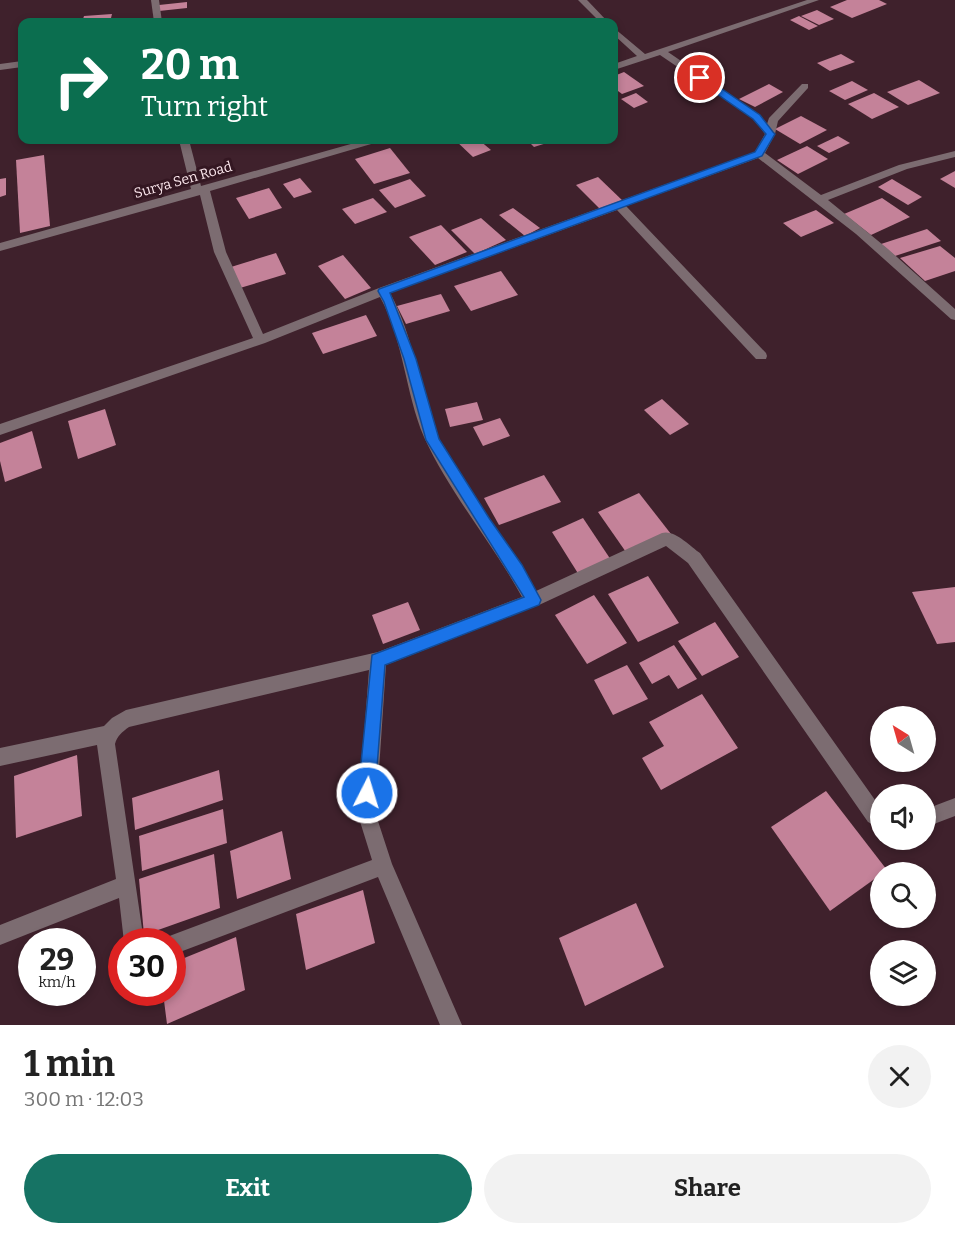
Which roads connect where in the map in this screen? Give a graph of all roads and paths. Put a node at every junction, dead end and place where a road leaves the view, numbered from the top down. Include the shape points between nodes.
1 (154, 0) edge
2 (582, 0) edge
3 (815, 0) edge
4 (157, 18) edge
5 (600, 18) edge
6 (618, 35) edge
7 (662, 52) junction
8 (643, 57) junction
9 (18, 65) edge
10 (618, 65) edge
11 (0, 67) edge
12 (805, 86) dead end
13 (770, 134) junction
14 (185, 144) edge
15 (360, 144) edge
16 (759, 154) junction
17 (955, 154) edge
18 (201, 191) junction
19 (821, 199) junction
20 (620, 206) junction
21 (0, 247) edge
22 (383, 291) junction
23 (955, 316) edge
24 (260, 340) junction
25 (760, 356) dead end
26 (0, 430) edge
27 (533, 600) junction
28 (378, 660) junction
29 (107, 734) junction
30 (0, 757) edge
31 (955, 807) edge
32 (870, 808) edge
33 (936, 814) edge
34 (383, 865) junction
35 (127, 885) junction
36 (132, 928) edge
37 (0, 935) edge
38 (186, 940) edge
39 (451, 1025) edge

1 - 4 street
2 - 5 street
3 - 7 street
6 - 8 street
7 - 8 street
7 - 13 street via 757,117
8 - 10 street
9 - 11 street
12 - 13 street via 773,120
13 - 16 street
14 - 18 street
15 - 18 street, Surya Sen Road
16 - 19 street
16 - 20 street
17 - 19 street via 903,167
18 - 21 street, Surya Sen Road
18 - 24 street via 220,252
19 - 23 street
20 - 22 street
20 - 25 street
22 - 24 street
22 - 27 street via 410,359 433,440
24 - 26 street
27 - 28 street
27 - 32 street via 667,538 694,558
28 - 29 street via 126,719
28 - 34 street via 367,815
29 - 30 street
29 - 35 street
31 - 33 street
34 - 38 street
34 - 39 street
35 - 36 street
35 - 37 street

